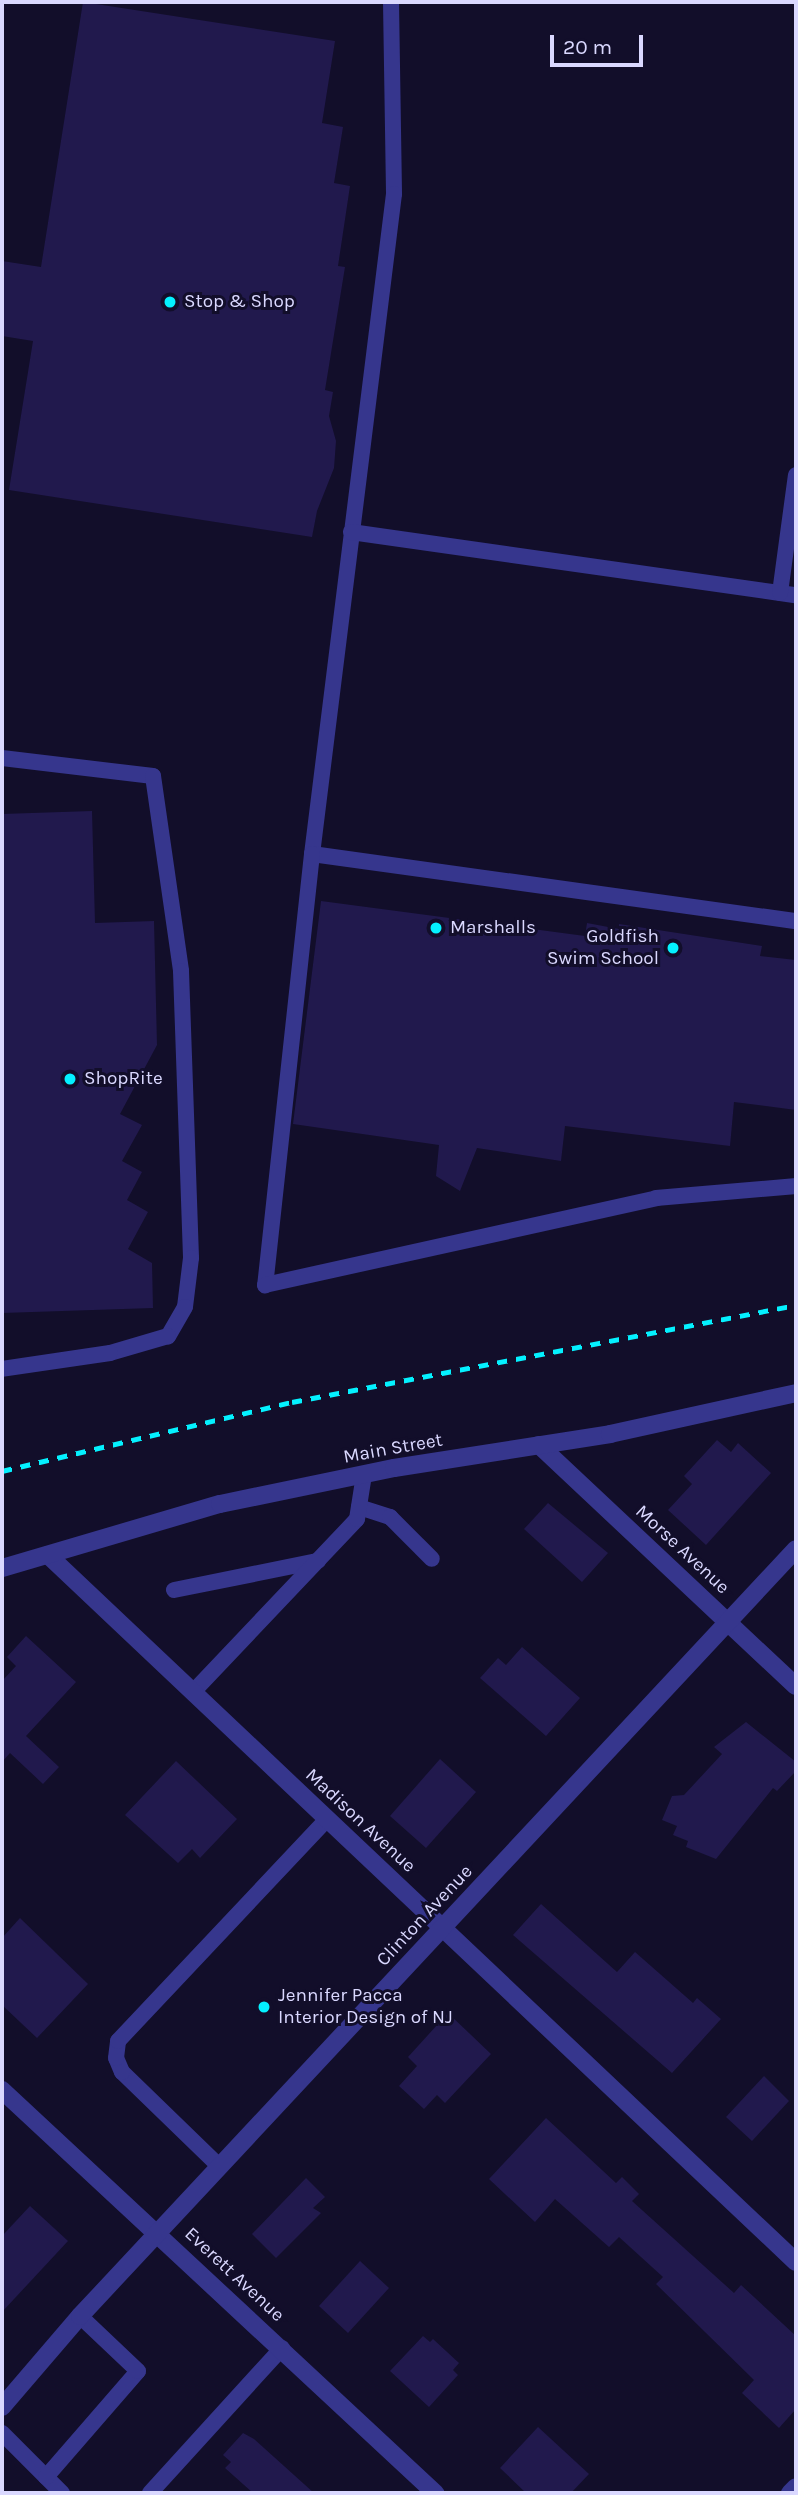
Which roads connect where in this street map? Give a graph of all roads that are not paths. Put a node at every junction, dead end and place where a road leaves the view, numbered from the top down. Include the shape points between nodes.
1 (391, 2) edge
2 (796, 475) edge
3 (351, 532) junction
4 (788, 594) edge
5 (2, 758) edge
6 (312, 855) junction
7 (796, 921) edge
8 (796, 1186) edge
9 (2, 1369) edge
10 (796, 1393) edge
11 (539, 1445) junction
12 (364, 1475) junction
13 (359, 1507) junction
14 (796, 1549) edge
15 (48, 1555) junction
16 (432, 1559) dead end
17 (318, 1561) junction
18 (2, 1568) edge
19 (174, 1590) dead end
20 (728, 1622) junction
21 (796, 1686) edge
22 (193, 1692) junction
23 (327, 1819) junction
24 (443, 1928) junction
25 (2, 2090) edge
26 (219, 2166) junction
27 (157, 2233) junction
28 (796, 2262) edge
29 (80, 2316) junction
30 (282, 2348) junction
31 (2, 2407) edge
32 (2, 2434) edge
33 (46, 2477) junction
34 (796, 2487) edge
35 (62, 2493) edge
36 (150, 2493) edge
37 (435, 2493) edge
38 (790, 2493) edge

1 - 3 lane via 394,194
2 - 4 lane
3 - 4 lane
3 - 6 lane
5 - 9 lane via 153,776 181,971 191,1258 185,1307 168,1336 110,1353
6 - 7 lane
6 - 8 lane via 265,1285 656,1198
10 - 11 street, Main Street
11 - 12 street, Main Street
11 - 20 street, Morse Avenue
12 - 13 lane
12 - 15 street, Main Street via 220,1504
13 - 16 lane via 390,1517
13 - 17 lane via 356,1519
14 - 20 street, Clinton Avenue
15 - 18 street, Main Street
15 - 22 street, Madison Avenue
17 - 19 lane
17 - 22 lane
20 - 21 street, Morse Avenue
20 - 24 street, Clinton Avenue
22 - 23 street, Madison Avenue
23 - 24 street, Madison Avenue
23 - 26 lane via 118,2041 116,2058 122,2072
24 - 26 street, Clinton Avenue
24 - 28 street, Madison Avenue
25 - 27 street, Everett Avenue
26 - 27 street, Clinton Avenue
27 - 29 street, Clinton Avenue
27 - 30 street, Everett Avenue
29 - 31 street, Clinton Avenue
29 - 33 lane via 138,2371
30 - 36 lane
30 - 37 street, Everett Avenue
32 - 33 lane
33 - 35 lane
34 - 38 street

